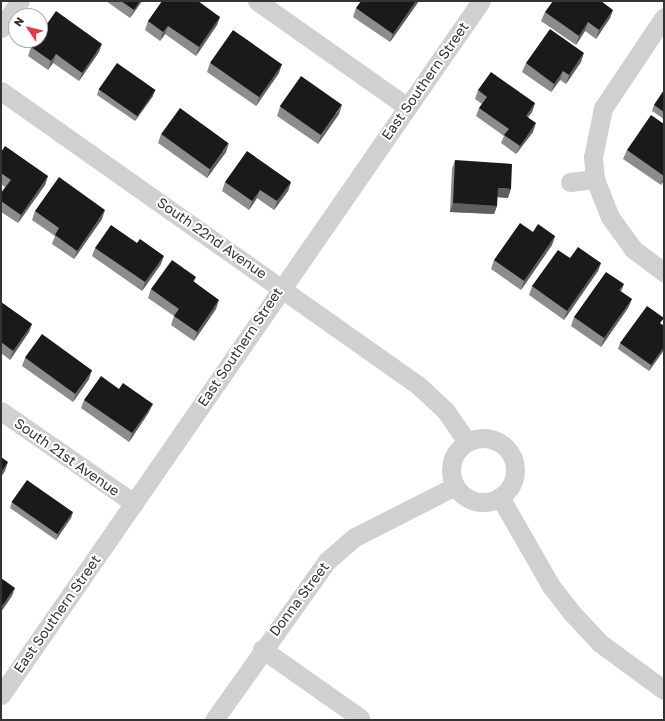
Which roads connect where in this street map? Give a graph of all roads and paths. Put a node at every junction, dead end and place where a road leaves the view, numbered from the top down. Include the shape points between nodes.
1 (20, 1) edge
2 (257, 1) edge
3 (481, 1) edge
4 (664, 17) edge
5 (1, 28) edge
6 (1, 91) edge
7 (407, 107) junction
8 (595, 179) junction
9 (570, 182) dead end
10 (664, 272) edge
11 (282, 287) junction
12 (1, 410) edge
13 (467, 442) junction
14 (455, 486) junction
15 (500, 497) junction
16 (134, 503) junction
17 (262, 649) junction
18 (663, 686) edge
19 (1, 695) edge
20 (360, 718) dead end
21 (214, 720) edge

1 - 5 street
2 - 7 street
3 - 7 street, East Southern Street
4 - 8 street via 603,108 595,137
6 - 11 street, South 22nd Avenue
7 - 11 street, East Southern Street
8 - 9 street
8 - 10 street via 602,202 622,237
11 - 13 street, South 22nd Avenue via 418,385 445,410
11 - 16 street, East Southern Street
12 - 16 street, South 21st Avenue
13 - 14 street via 455,453 451,463
13 - 15 street via 484,437 494,439 511,453 515,475
14 - 15 street via 467,498 477,502
14 - 17 street, Donna Street via 355,537 327,561
15 - 18 street via 552,586 572,613 600,643
16 - 19 street, East Southern Street
17 - 20 street
17 - 21 street, Donna Street

